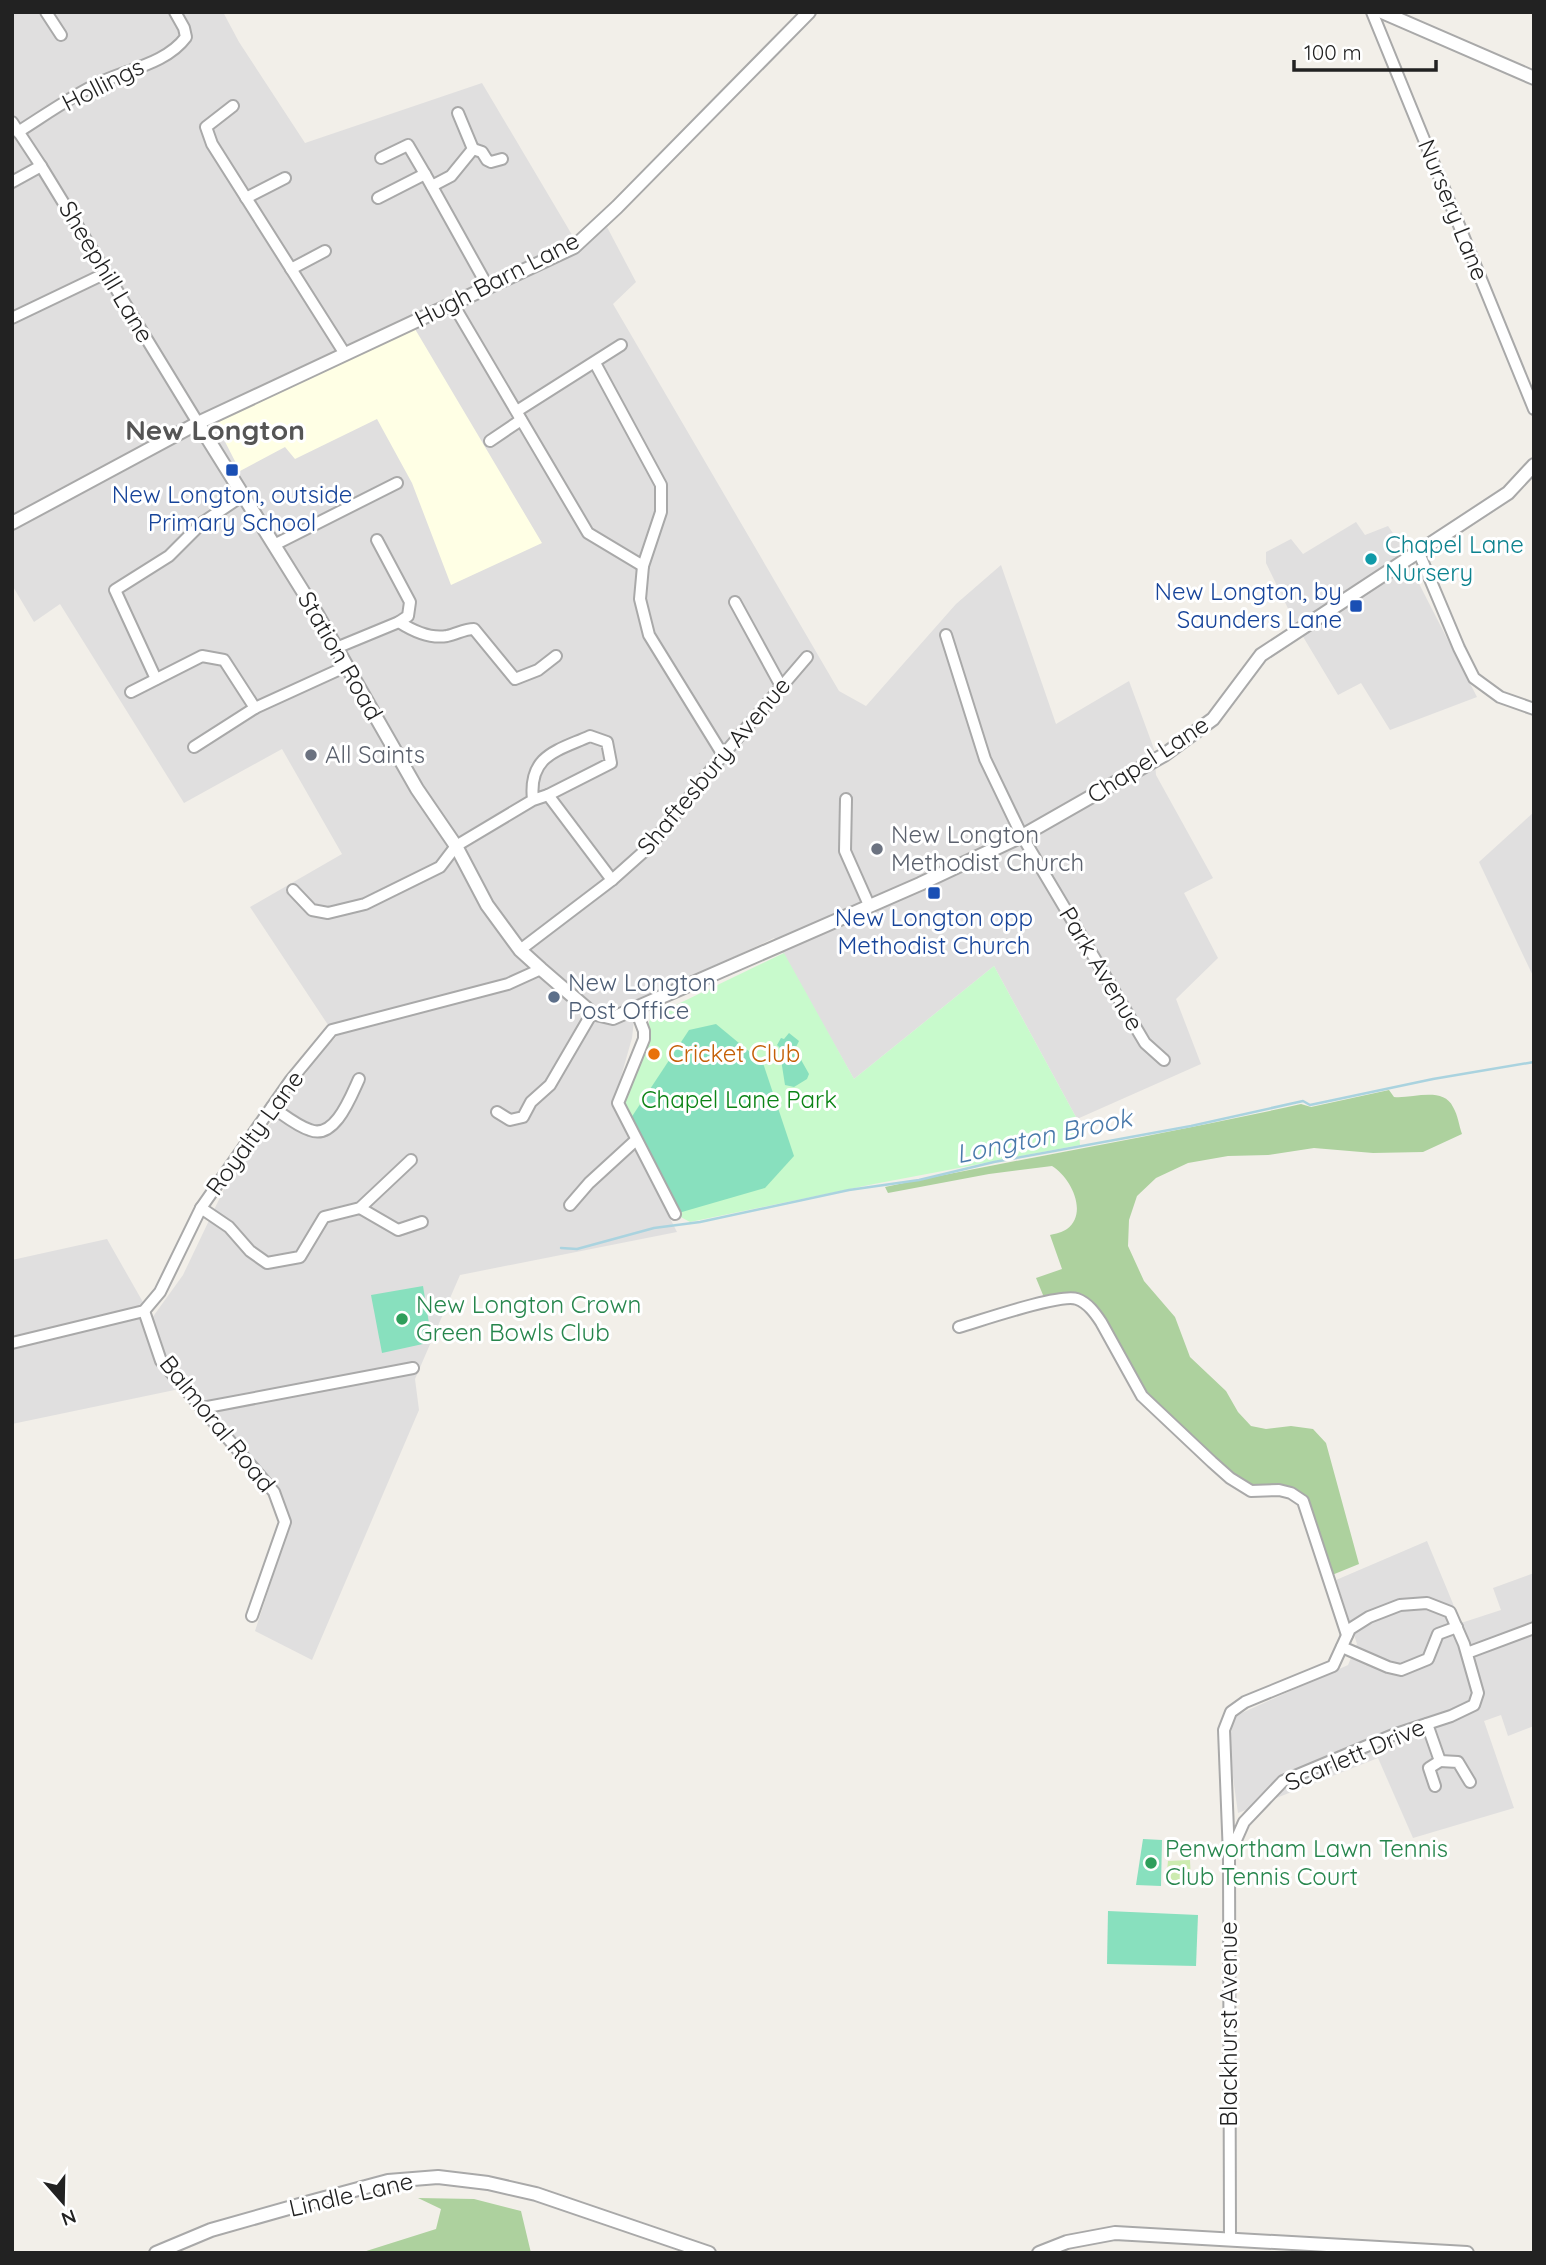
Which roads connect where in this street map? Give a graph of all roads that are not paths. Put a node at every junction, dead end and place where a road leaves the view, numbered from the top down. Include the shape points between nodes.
1 (46, 12) edge
2 (175, 12) edge
3 (809, 12) edge
4 (1372, 12) edge
5 (1382, 12) edge
6 (61, 36) dead end
7 (1534, 78) edge
8 (233, 106) dead end
9 (457, 113) dead end
10 (15, 127) edge
11 (478, 147) junction
12 (381, 158) dead end
13 (502, 159) dead end
14 (41, 166) junction
15 (423, 169) junction
16 (285, 178) dead end
17 (12, 182) edge
18 (432, 186) junction
19 (246, 198) junction
20 (378, 198) dead end
21 (325, 251) dead end
22 (291, 269) junction
23 (106, 273) junction
24 (488, 287) junction
25 (453, 304) junction
26 (12, 318) edge
27 (621, 345) dead end
28 (345, 354) junction
29 (595, 363) junction
30 (1534, 409) edge
31 (519, 415) junction
32 (198, 423) junction
33 (490, 442) dead end
34 (1534, 465) edge
35 (397, 483) dead end
36 (242, 496) junction
37 (12, 523) edge
38 (377, 540) dead end
39 (274, 545) junction
40 (1419, 553) junction
41 (643, 566) junction
42 (735, 602) dead end
43 (399, 622) junction
44 (946, 635) dead end
45 (336, 648) junction
46 (556, 656) dead end
47 (807, 657) dead end
48 (347, 666) junction
49 (156, 679) junction
50 (781, 686) junction
51 (131, 692) dead end
52 (255, 708) junction
53 (1534, 709) edge
54 (194, 747) dead end
55 (723, 755) junction
56 (548, 794) junction
57 (846, 799) dead end
58 (533, 800) junction
59 (1022, 836) junction
60 (456, 846) junction
61 (612, 880) junction
62 (293, 890) dead end
63 (869, 905) junction
64 (520, 950) junction
65 (541, 969) junction
66 (636, 1010) junction
67 (592, 1013) junction
68 (1164, 1060) dead end
69 (359, 1079) dead end
70 (272, 1107) junction
71 (497, 1112) dead end
72 (636, 1140) junction
73 (411, 1160) dead end
74 (570, 1205) dead end
75 (201, 1208) junction
76 (360, 1208) junction
77 (675, 1214) dead end
78 (422, 1222) dead end
79 (144, 1311) junction
80 (959, 1328) dead end
81 (12, 1343) edge
82 (413, 1368) dead end
83 (202, 1409) junction
84 (252, 1616) dead end
85 (1457, 1627) junction
86 (1534, 1628) edge
87 (1347, 1635) junction
88 (1342, 1647) junction
89 (1467, 1653) junction
90 (1427, 1724) junction
91 (1440, 1761) junction
92 (1470, 1782) dead end
93 (1435, 1786) dead end
94 (1228, 1856) junction
95 (1230, 2239) junction
96 (156, 2253) edge
97 (709, 2253) edge
98 (1039, 2253) edge
99 (1467, 2253) edge

1 - 6 street
2 - 10 street, Hollings via 186,37 179,46
3 - 24 street, Hugh Barn Lane via 574,247
4 - 30 street, Nursery Lane
5 - 7 street
8 - 19 street via 206,127
9 - 11 street
10 - 14 street, Sheephill Lane
11 - 13 street via 491,162
11 - 18 street via 451,176
12 - 15 street via 408,145
14 - 17 street
14 - 23 street, Sheephill Lane
15 - 18 street
15 - 20 street
16 - 19 street
18 - 24 street
19 - 22 street
21 - 22 street
22 - 28 street
23 - 26 street
23 - 32 street, Sheephill Lane
24 - 25 street, Hugh Barn Lane
25 - 28 street, Hugh Barn Lane
25 - 31 street
27 - 29 street
28 - 32 street, Hugh Barn Lane
29 - 31 street
29 - 41 street via 661,485 661,512
31 - 33 street
31 - 41 street via 588,533
32 - 36 street, Station Road
32 - 37 street, Hugh Barn Lane
34 - 40 street, Chapel Lane via 1508,493
35 - 39 street
36 - 39 street, Station Road
36 - 49 street via 202,523 169,556 115,590
38 - 43 street via 410,602 408,616
39 - 45 street, Station Road
40 - 53 street via 1474,678 1500,697
40 - 59 street, Chapel Lane via 1261,655 1213,719 1184,741
41 - 55 street via 640,599 649,635
42 - 50 street
43 - 45 street
43 - 46 street via 436,636 474,629 514,679 538,670
44 - 59 street, Park Avenue via 985,759
45 - 48 street, Station Road
47 - 50 street, Shaftesbury Avenue
48 - 52 street
48 - 60 street, Station Road via 417,789
49 - 51 street
49 - 52 street via 202,656 224,660
50 - 55 street, Shaftesbury Avenue
52 - 54 street
55 - 61 street, Shaftesbury Avenue via 649,847
56 - 58 street
56 - 58 street via 611,762 607,742 590,736 545,756 531,783
56 - 61 street
57 - 63 street via 845,851
58 - 60 street
59 - 63 street, Chapel Lane
59 - 68 street, Park Avenue via 1145,1043
60 - 62 street via 440,867 365,904 328,913 312,910
60 - 64 street, Station Road via 487,905
61 - 64 street, Shaftesbury Avenue
63 - 66 street, Chapel Lane
64 - 65 street, Station Road
65 - 67 street, Station Road
65 - 70 street, Royalty Lane via 508,984 332,1030
66 - 67 street, Chapel Lane via 612,1018
66 - 72 street via 644,1040 618,1103
67 - 71 street via 550,1086 531,1102 523,1117 510,1120
69 - 70 street via 347,1106 330,1127 318,1132
70 - 75 street, Royalty Lane
72 - 74 street
72 - 77 street
73 - 76 street
75 - 76 street via 267,1263 300,1257 324,1217
75 - 79 street, Royalty Lane via 160,1292
76 - 78 street via 398,1230
79 - 81 street
79 - 83 street, Balmoral Road via 161,1361
80 - 87 street via 1072,1298 1093,1310 1142,1396 1212,1462 1251,1491 1279,1490 1303,1501
82 - 83 street
83 - 84 street, Balmoral Road via 274,1492 285,1522
85 - 87 street via 1450,1612 1427,1603 1401,1605 1368,1618
85 - 88 street via 1438,1634 1428,1659 1401,1670
85 - 89 street
86 - 89 street
87 - 88 street
88 - 94 street, Blackhurst Avenue via 1333,1666 1231,1712 1224,1730 1223,1756
89 - 90 street, Scarlett Drive via 1478,1693 1474,1705
90 - 91 street
90 - 94 street, Scarlett Drive via 1283,1781 1244,1822
91 - 92 street via 1458,1762
91 - 93 street via 1429,1768
94 - 95 street, Blackhurst Avenue
95 - 98 street via 1115,2233 1067,2242
95 - 99 street
96 - 97 street, Lindle Lane via 211,2230 299,2205 388,2182 438,2178 536,2194

